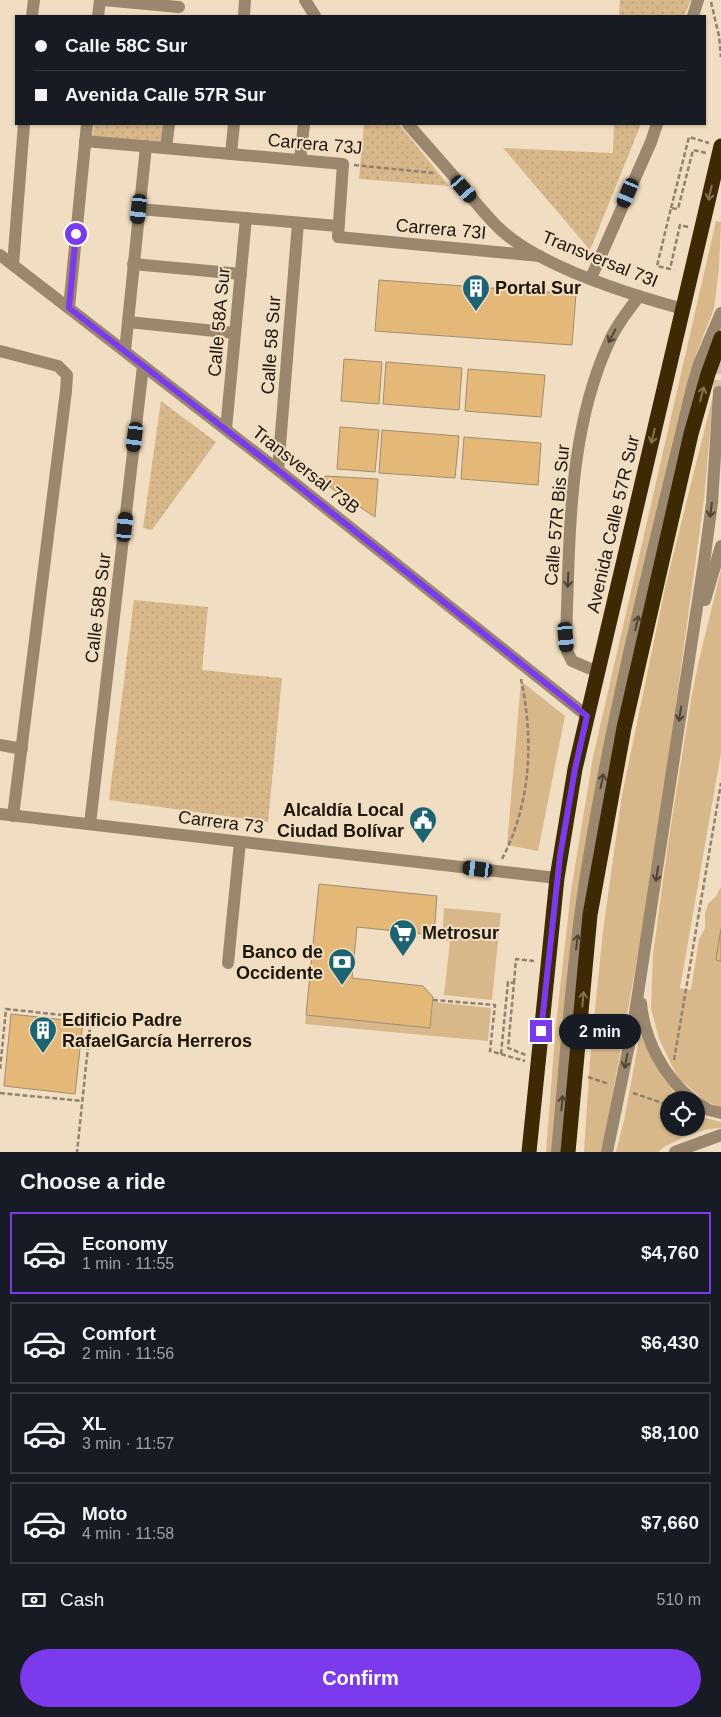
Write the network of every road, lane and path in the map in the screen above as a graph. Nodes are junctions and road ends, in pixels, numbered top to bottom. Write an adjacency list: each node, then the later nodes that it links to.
1 (34, 0): 8 (street)
2 (101, 0): 7 (street); 9 (street)
3 (245, 0): 10 (street)
4 (305, 0): 11 (street)
5 (698, 0): 12 (street)
6 (710, 0): 13 (path)
7 (179, 8)
8 (32, 15)
9 (98, 15)
10 (244, 15)
11 (313, 15)
12 (693, 15)
13 (721, 57)
14 (24, 125): 39 (street)
15 (87, 125): 21 (street)
16 (168, 125): 24 (street)
17 (234, 125): 26 (street)
18 (304, 125): 27 (street)
19 (409, 125): 29 (street, Transversal 73I)
20 (657, 125): 41 (street)
21 (86, 141): 22 (street, Carrera 73J); 43 (street)
22 (146, 146): 24 (street, Carrera 73J); 31 (street)
23 (721, 146): 30 (path); 44 (highway, Avenida Calle 57R Sur, one-way to 44)
24 (166, 148): 26 (street, Carrera 73J)
25 (693, 150): 30 (path)
26 (231, 154): 27 (street, Carrera 73J)
27 (300, 160): 28 (street, Carrera 73J)
28 (343, 164): 29 (path, Carrera 73J); 35 (street)
29 (452, 174): 37 (street, Transversal 73I)
30 (671, 208): 34 (path)
31 (139, 209): 32 (street, Carrera 73I); 38 (street)
32 (246, 218): 33 (street, Carrera 73I); 40 (street, Calle 58A Sur)
33 (298, 223): 35 (street, Carrera 73I); 54 (street, Calle 58 Sur)
34 (680, 225)
35 (338, 232): 37 (street, Carrera 73I)
36 (0, 255): 39 (street, Transversal 73B)
37 (540, 256): 41 (street, Transversal 73I)
38 (134, 264): 40 (street); 46 (street)
39 (13, 265): 43 (street, Transversal 73B)
40 (241, 274): 47 (street, Calle 58A Sur)
41 (591, 278): 42 (street, Transversal 73I)
42 (639, 296): 44 (street, Transversal 73I); 58 (street, Calle 57R Bis Sur, one-way to 58)
43 (69, 308): 50 (street, Transversal 73B)
44 (683, 309): 58 (highway, Avenida Calle 57R Sur, one-way to 58)
45 (721, 313): 88 (street, one-way to 45)
46 (128, 322): 47 (street); 50 (street)
47 (235, 333): 53 (street, Calle 58A Sur)
48 (721, 338): 89 (highway, one-way to 48)
49 (0, 351): 61 (street)
50 (125, 351): 51 (street, Transversal 73B)
51 (144, 366): 53 (street, Transversal 73B); 66 (street, Calle 58B Sur)
52 (719, 392): 57 (street, one-way to 57)
53 (226, 429): 54 (street, Transversal 73B)
54 (278, 470): 56 (street, Transversal 73B)
55 (721, 546): 57 (street)
56 (517, 659): 59 (street, Transversal 73B); 68 (path)
57 (688, 665): 70 (street, one-way to 70)
58 (598, 672): 59 (highway, Avenida Calle 57R Sur)
59 (587, 716): 69 (highway, Avenida Calle 57R Sur)
60 (0, 745): 61 (street)
61 (22, 749): 65 (street)
62 (721, 783): 63 (path)
63 (720, 798): 76 (path)
64 (0, 814): 65 (street, Carrera 73)
65 (13, 816): 66 (street, Carrera 73)
66 (90, 824): 67 (street, Carrera 73)
67 (240, 842): 68 (street, Carrera 73); 71 (street)
68 (495, 871): 69 (street, Carrera 73)
69 (557, 878): 72 (highway, Avenida Calle 57R Sur)
70 (643, 961): 80 (street); 90 (street, one-way to 90)
71 (228, 963)
72 (548, 963): 73 (path); 75 (highway, Avenida Calle 57R Sur)
73 (514, 983)
74 (433, 1000): 75 (path)
75 (538, 1064): 87 (highway, Avenida Calle 57R Sur)
76 (673, 1068)
77 (0, 1069): 82 (path)
78 (670, 1086): 79 (path)
79 (669, 1091)
80 (682, 1091)
81 (0, 1093): 82 (path)
82 (82, 1101): 86 (path)
83 (705, 1108): 84 (street)
84 (721, 1113)
85 (721, 1136): 91 (street); 92 (street)
86 (77, 1152)
87 (529, 1152)
88 (558, 1152)
89 (568, 1152)
90 (607, 1152)
91 (675, 1152)
92 (702, 1152)

